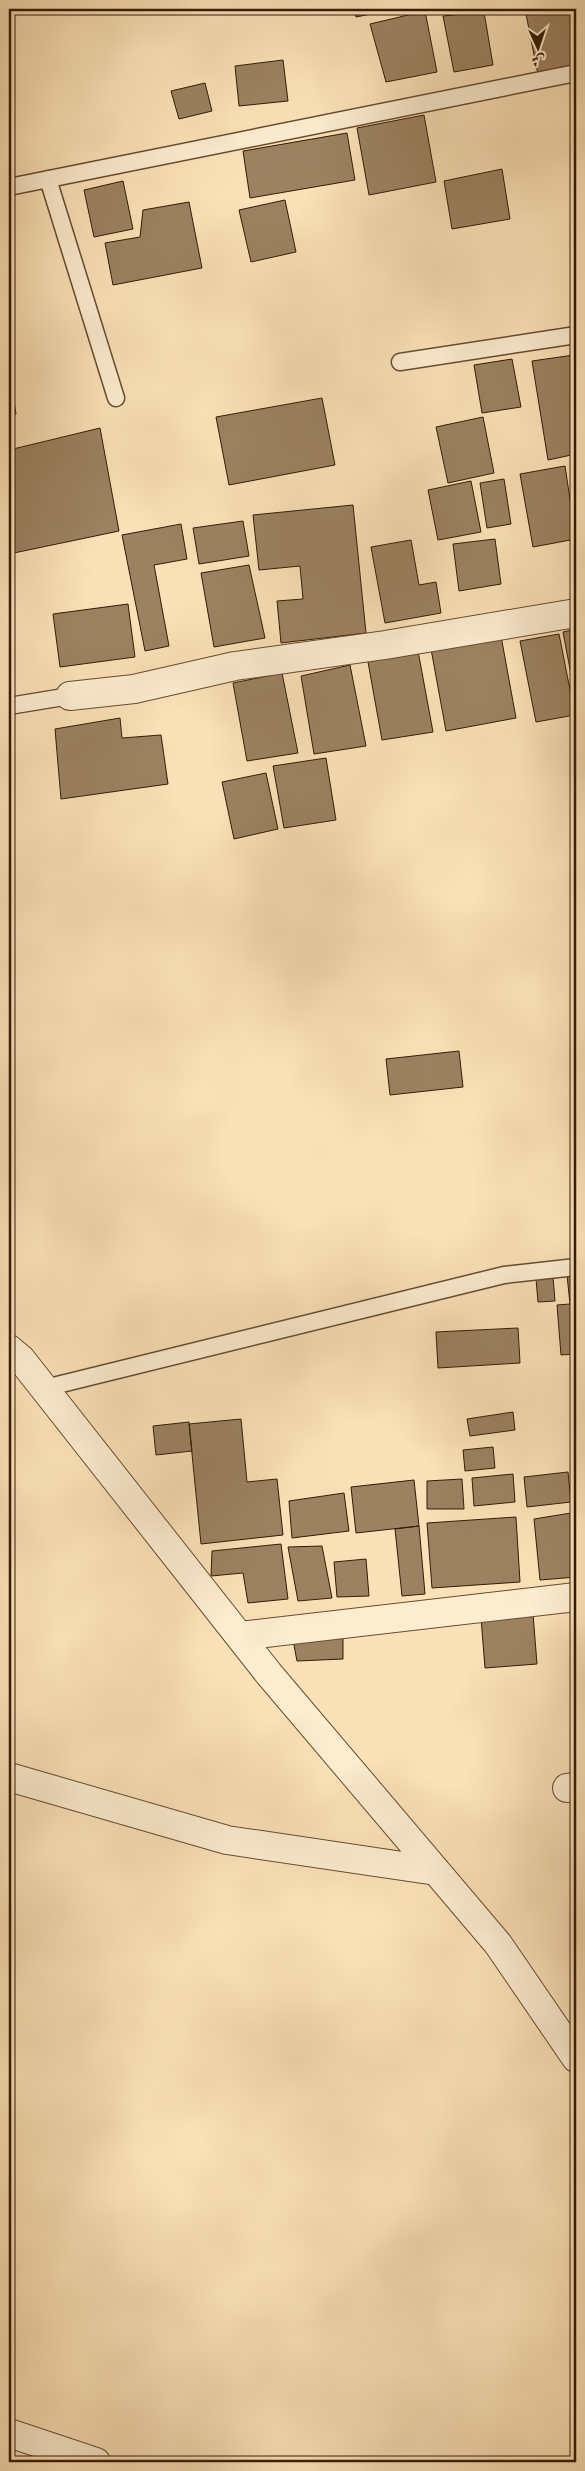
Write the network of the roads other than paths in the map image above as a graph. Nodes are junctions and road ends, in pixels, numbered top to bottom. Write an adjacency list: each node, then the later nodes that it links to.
1 (576, 73): 2 (lane)
2 (48, 179): 3 (lane); 6 (lane)
3 (9, 187)
4 (576, 335): 5 (lane)
5 (400, 362)
6 (116, 398)
7 (576, 613): 8 (street)
8 (70, 696): 9 (lane)
9 (9, 706)
10 (576, 1267): 12 (lane)
11 (9, 1349): 12 (street)
12 (45, 1388): 14 (street)
13 (576, 1597): 14 (street)
14 (240, 1636): 16 (street)
15 (9, 1777): 16 (street)
16 (436, 1871): 17 (street)
17 (576, 2058)
18 (20, 2445): 19 (street)
19 (96, 2462)

